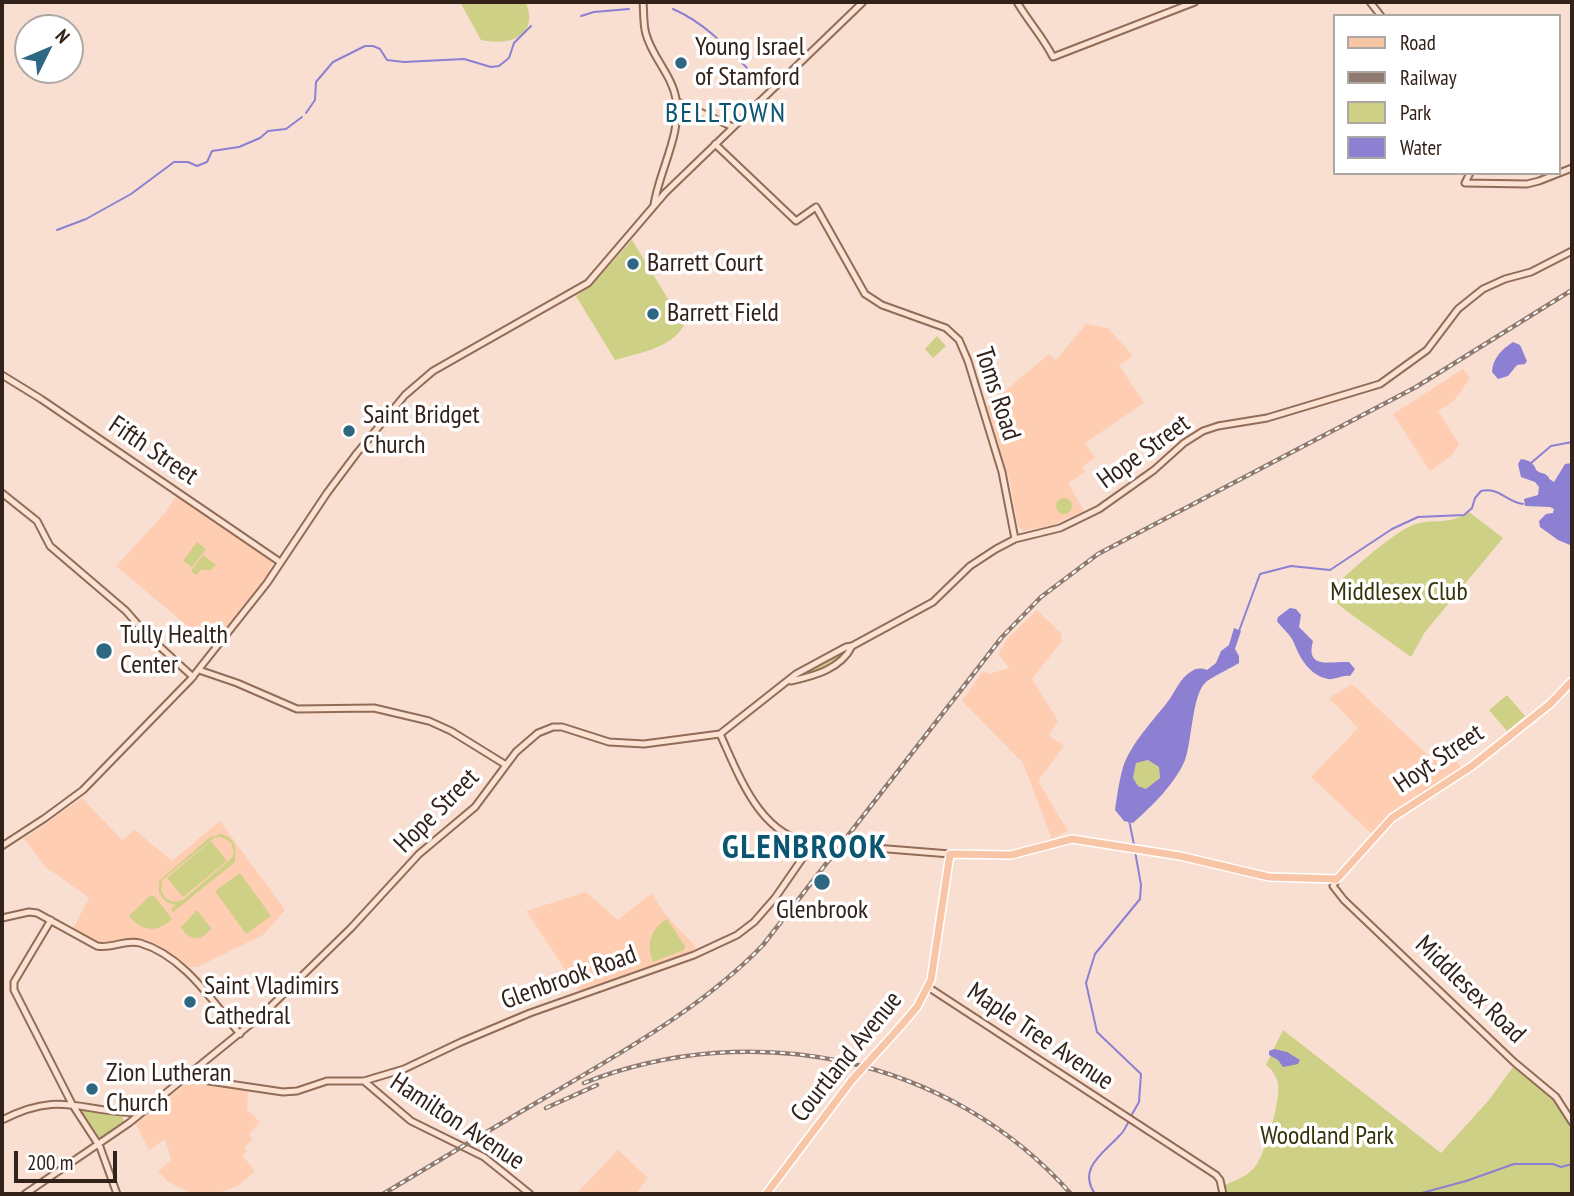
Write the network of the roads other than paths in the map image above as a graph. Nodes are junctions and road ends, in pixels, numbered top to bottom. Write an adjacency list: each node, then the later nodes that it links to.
1 (643, 2): 5 (street)
2 (863, 2): 6 (street)
3 (1017, 2): 4 (street)
4 (1195, 2)
5 (676, 101): 6 (street); 10 (street)
6 (733, 127): 7 (street)
7 (715, 144): 10 (street); 14 (street, Toms Road)
8 (1469, 175): 9 (street)
9 (1554, 175)
10 (654, 205): 15 (street)
11 (1572, 251): 14 (street, Hope Street)
12 (2, 375): 15 (street, Fifth Street)
13 (2, 493): 18 (street)
14 (1015, 539): 16 (street, Hope Street)
15 (280, 562): 17 (street)
16 (852, 646): 20 (street, Hope Street); 20 (street, Hope Street)
17 (199, 670): 18 (street); 22 (street)
18 (193, 677): 24 (street)
19 (1572, 681): 26 (main road, Hoyt Street)
20 (788, 682): 21 (street, Hope Street)
21 (720, 734): 22 (street, Hope Street); 23 (street)
22 (506, 765): 30 (street, Hope Street)
23 (813, 843): 25 (street); 32 (street, Glenbrook Road)
24 (2, 845)
25 (950, 853): 26 (main road); 29 (main road, Courtland Avenue)
26 (1337, 879): 36 (street, Middlesex Road)
27 (2, 918): 28 (street)
28 (51, 920): 30 (street); 33 (street)
29 (928, 986): 41 (main road, Courtland Avenue, bridge); 42 (street, Maple Tree Avenue)
30 (240, 1034): 31 (street, Hope Street)
31 (193, 1072): 32 (street, Glenbrook Road); 34 (street)
32 (364, 1081): 40 (street, Hamilton Avenue)
33 (72, 1104): 34 (street); 35 (street); 37 (street)
34 (140, 1113): 37 (street)
35 (2, 1120)
36 (1572, 1122)
37 (99, 1144): 38 (street); 39 (street)
38 (25, 1194)
39 (117, 1194)
40 (530, 1194)
41 (766, 1194)
42 (1223, 1194)

